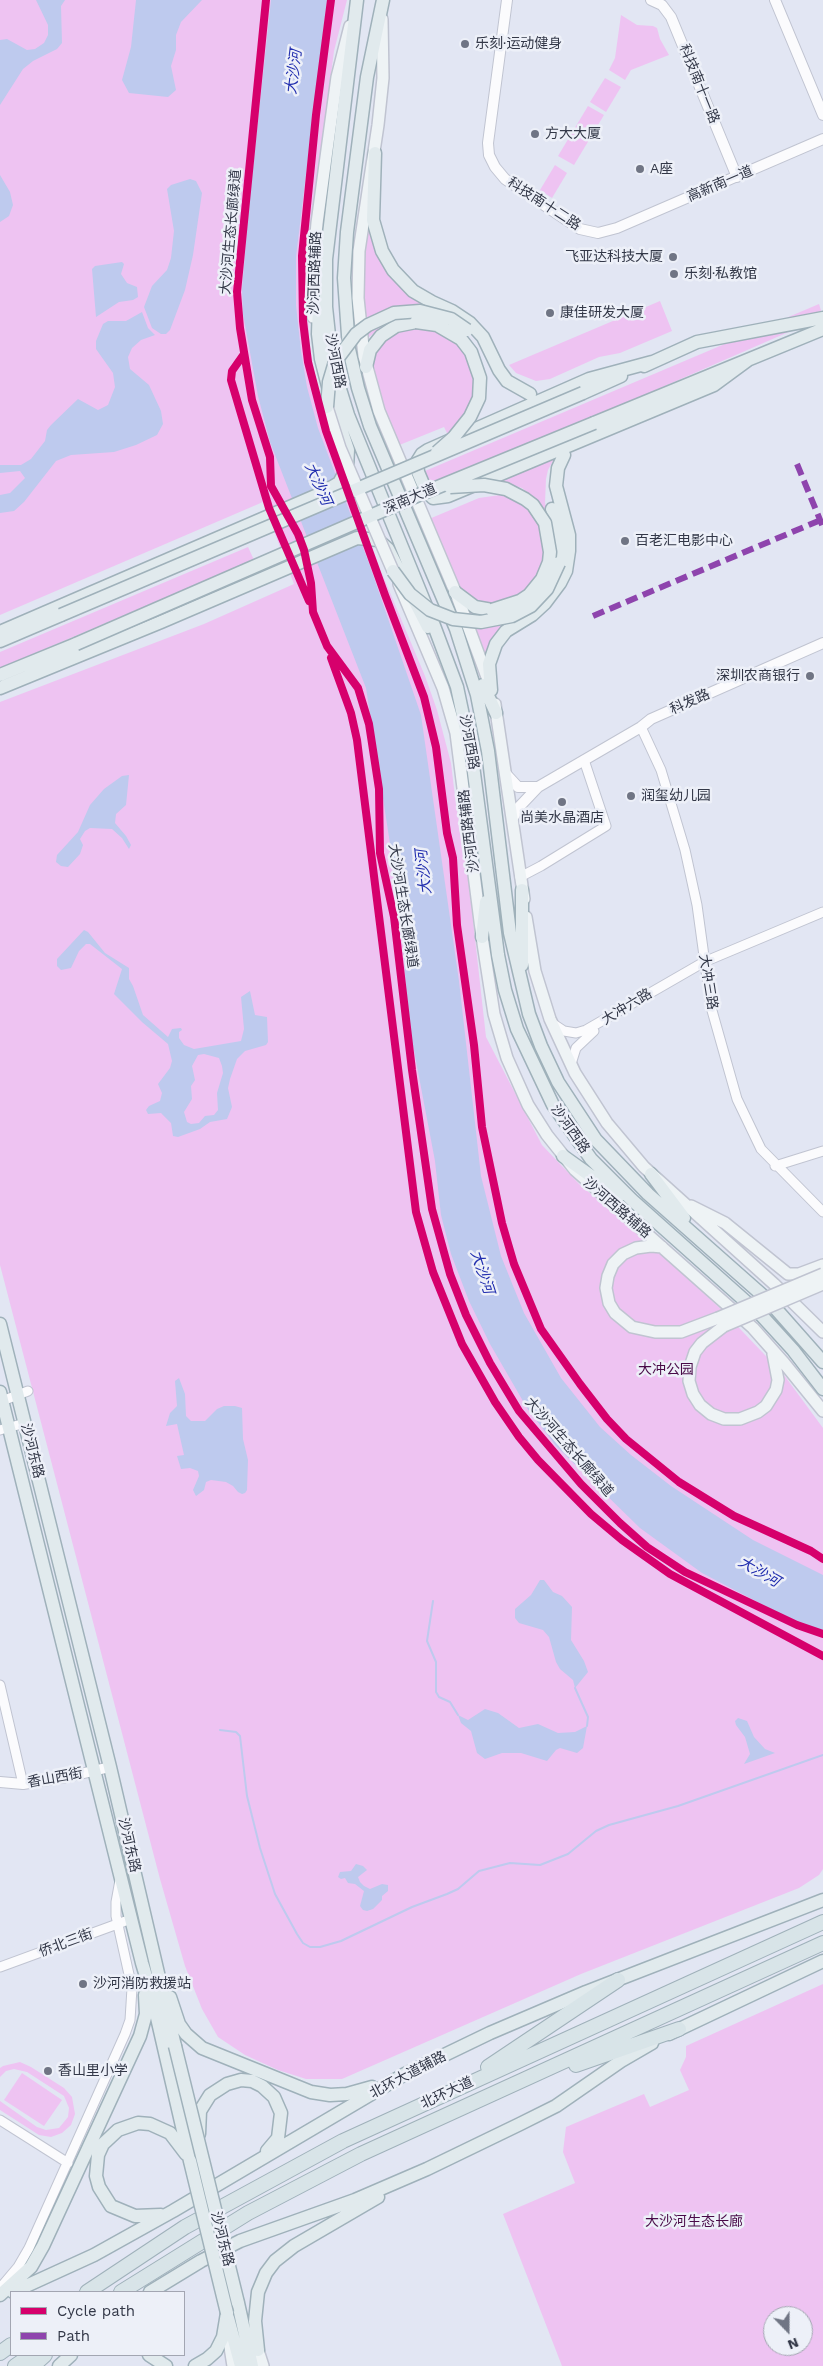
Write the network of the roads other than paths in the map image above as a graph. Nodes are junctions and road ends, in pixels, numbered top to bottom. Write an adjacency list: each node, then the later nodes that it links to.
1 (507, 0): 12 (street, 科技南十二路)
2 (651, 0): 11 (street, 科技南十一路)
3 (775, 0): 8 (street)
4 (782, 0): 7 (street)
5 (357, 1): 13 (main road, 沙河西路); 22 (main road, 沙河西路辅路, bridge)
6 (382, 4): 10 (main road); 30 (main road, 沙河西路)
7 (823, 97)
8 (823, 115)
9 (823, 139): 11 (street, 高新南一道)
10 (374, 153): 18 (main road); 20 (main road)
11 (737, 177): 12 (street, 高新南一道)
12 (617, 228)
13 (325, 274): 31 (main road, bridge); 35 (main road, 沙河西路)
14 (823, 318): 17 (main road)
15 (823, 329): 16 (main road, 深南大道)
16 (748, 360): 19 (main road, 深南大道); 23 (main road)
17 (652, 362): 21 (main road); 26 (main road, bridge)
18 (366, 367): 26 (main road, bridge); 29 (main road)
19 (684, 387): 23 (main road); 27 (main road, 深南大道, bridge)
20 (530, 394): 21 (main road); 22 (main road, bridge)
21 (551, 394): 24 (main road)
22 (327, 407): 28 (main road, 沙河西路辅路, bridge)
23 (629, 421): 24 (main road)
24 (584, 440): 25 (main road)
25 (564, 455): 28 (main road, bridge); 38 (main road)
26 (412, 466): 32 (main road, bridge)
27 (422, 494): 29 (main road, bridge); 36 (main road, 深南大道, bridge)
28 (393, 571): 49 (main road, 沙河西路辅路, bridge)
29 (455, 592): 38 (main road)
30 (456, 629): 39 (main road); 51 (main road, 沙河西路)
31 (0, 632)
32 (0, 641)
33 (823, 643): 40 (street, 科发路)
34 (823, 650): 40 (street, 科发路)
35 (451, 669): 37 (main road); 46 (main road, 沙河西路)
36 (0, 675)
37 (0, 688)
38 (491, 690): 39 (main road)
39 (496, 713): 42 (main road)
40 (641, 727): 41 (street, 科发路); 50 (street, 大冲三路)
41 (584, 760): 43 (street, 科发路); 45 (street)
42 (506, 774): 43 (street); 44 (main road)
43 (538, 787): 44 (street, 科发路)
44 (512, 820): 45 (main road)
45 (520, 877): 47 (main road)
46 (489, 885): 49 (main road); 60 (main road, 沙河西路)
47 (522, 890): 51 (main road); 52 (main road)
48 (823, 912): 50 (street, 大冲六路)
49 (482, 937): 55 (main road, 沙河西路辅路)
50 (704, 962): 52 (street, 大冲六路); 53 (street, 大冲六路); 56 (street, 大冲三路)
51 (524, 997): 61 (main road, 沙河西路)
52 (550, 1019): 53 (main road)
53 (572, 1067): 57 (main road)
54 (823, 1151): 56 (street)
55 (563, 1156): 60 (main road); 62 (main road, 沙河西路辅路)
56 (776, 1166): 59 (street, 大冲三路)
57 (651, 1174): 58 (main road); 61 (main road)
58 (683, 1202): 63 (main road); 69 (main road)
59 (823, 1212)
60 (649, 1216): 73 (main road, 沙河西路)
61 (699, 1238): 68 (main road, 沙河西路)
62 (662, 1248): 66 (main road); 70 (main road, 沙河西路辅路)
63 (823, 1265)
64 (823, 1274): 66 (main road, bridge)
65 (823, 1284): 66 (main road, bridge)
66 (721, 1322): 70 (main road)
67 (0, 1324): 74 (main road, 沙河东路)
68 (793, 1326): 71 (main road); 72 (main road, 沙河西路)
69 (823, 1332)
70 (768, 1344): 76 (main road, 沙河西路辅路)
71 (823, 1351)
72 (823, 1362)
73 (823, 1389)
74 (23, 1393): 75 (street); 77 (main road, 沙河东路)
75 (1, 1397): 78 (main road, 沙河东路)
76 (823, 1411)
77 (25, 1423): 78 (street); 80 (main road, 沙河东路)
78 (5, 1429): 81 (main road, 沙河东路)
79 (0, 1685): 83 (street)
80 (110, 1767): 81 (street, 香山西街); 92 (main road, 沙河东路)
81 (95, 1771): 83 (street, 香山西街); 84 (main road, 沙河东路)
82 (0, 1782): 83 (street, 香山西街)
83 (23, 1784)
84 (120, 1875): 88 (main road, 沙河东路); 90 (street)
85 (823, 1894): 87 (main road)
86 (823, 1900): 87 (main road, 北环大道辅路)
87 (804, 1908): 96 (main road, 北环大道辅路)
88 (131, 1919): 90 (street, 侨北三街); 94 (main road, 沙河东路)
89 (823, 1922): 100 (highway, 北环大道)
90 (118, 1924): 95 (street, 侨北三街); 105 (street)
91 (823, 1943): 101 (highway, 北环大道)
92 (154, 1948): 98 (main road, 沙河东路); 99 (main road)
93 (823, 1961): 97 (main road)
94 (142, 1963): 98 (main road, 沙河东路); 116 (main road)
95 (0, 1967)
96 (618, 1980): 99 (main road, 北环大道辅路); 100 (highway)
97 (679, 2028): 101 (highway); 107 (main road)
98 (169, 2047): 103 (main road, 沙河东路, bridge); 104 (main road, 沙河东路)
99 (405, 2074): 106 (main road, 北环大道辅路)
100 (437, 2097): 112 (highway, 北环大道)
101 (485, 2097): 113 (highway, 北环大道)
102 (0, 2120): 105 (street)
103 (200, 2148): 106 (main road, bridge); 117 (main road, 沙河东路, bridge)
104 (190, 2161): 108 (main road); 118 (main road, 沙河东路, bridge)
105 (68, 2163): 110 (street)
106 (251, 2165): 108 (main road, 北环大道辅路)
107 (402, 2178): 109 (main road); 119 (main road)
108 (173, 2211): 111 (main road, 北环大道辅路)
109 (166, 2282): 114 (main road); 115 (main road)
110 (0, 2288)
111 (16, 2291)
112 (88, 2291)
113 (123, 2291)
114 (152, 2291)
115 (156, 2291)
116 (0, 2296)
117 (238, 2303): 119 (main road); 131 (main road, 沙河东路)
118 (227, 2314): 128 (main road); 129 (main road); 130 (main road, 沙河东路)
119 (258, 2350): 132 (main road)
120 (30, 2356): 124 (highway)
121 (43, 2356): 125 (highway)
122 (70, 2356): 126 (main road)
123 (151, 2356): 127 (main road)
124 (15, 2366)
125 (34, 2366)
126 (59, 2366)
127 (166, 2366)
128 (195, 2366)
129 (234, 2366)
130 (240, 2366)
131 (252, 2366)
132 (263, 2366)

